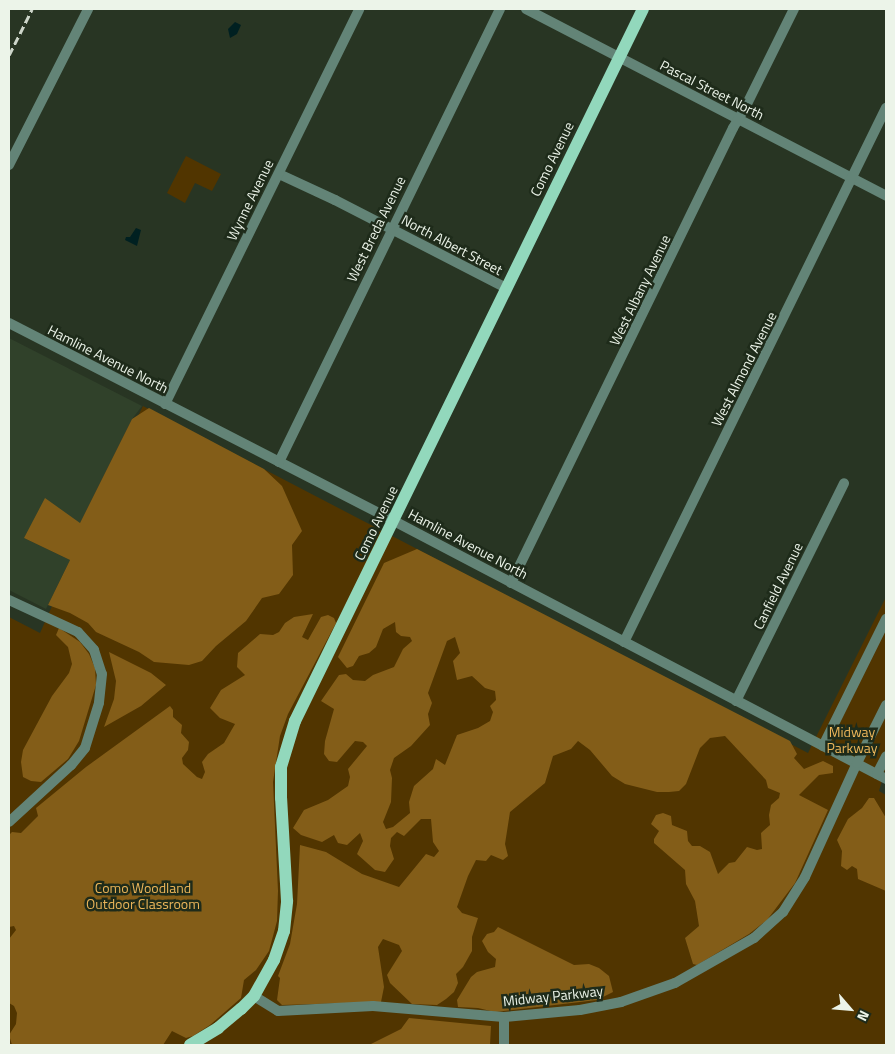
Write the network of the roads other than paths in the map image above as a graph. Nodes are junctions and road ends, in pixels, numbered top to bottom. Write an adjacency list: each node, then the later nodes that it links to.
1 (88, 9): 10 (street)
2 (359, 9): 11 (street, Wynne Avenue)
3 (500, 9): 14 (street, West Breda Avenue)
4 (526, 9): 7 (street, Pascal Street North)
5 (643, 9): 7 (main road, Como Avenue)
6 (794, 9): 9 (street, West Albany Avenue)
7 (619, 57): 9 (street, Pascal Street North); 15 (main road, Como Avenue)
8 (886, 108): 12 (street, West Almond Avenue)
9 (739, 119): 12 (street, Pascal Street North); 21 (street, West Albany Avenue)
10 (9, 165)
11 (279, 174): 14 (street, North Albert Street); 17 (street, Wynne Avenue)
12 (852, 178): 13 (street, Pascal Street North); 24 (street, West Almond Avenue)
13 (886, 196)
14 (391, 228): 15 (street, North Albert Street); 18 (street, West Breda Avenue)
15 (506, 288): 20 (main road, Como Avenue)
16 (9, 323): 17 (street, Hamline Avenue North)
17 (165, 404): 18 (street, Hamline Avenue North)
18 (279, 462): 20 (street, Hamline Avenue North)
19 (844, 483): 25 (street, Canfield Avenue)
20 (394, 521): 21 (street, Hamline Avenue North); 32 (main road, Como Avenue)
21 (511, 583): 24 (street, Hamline Avenue North)
22 (9, 600): 31 (street)
23 (886, 619): 27 (street)
24 (624, 642): 25 (street, Hamline Avenue North)
25 (736, 701): 27 (street, Hamline Avenue North)
26 (886, 705): 29 (street, Midway Parkway)
27 (823, 746): 29 (street, Hamline Avenue North)
28 (886, 756): 30 (street)
29 (857, 763): 30 (street, Hamline Avenue North); 33 (street, Midway Parkway)
30 (882, 776)
31 (9, 822)
32 (254, 996): 33 (street, Midway Parkway); 34 (main road, Como Avenue)
33 (504, 1017): 35 (street)
34 (190, 1045)
35 (504, 1045)

